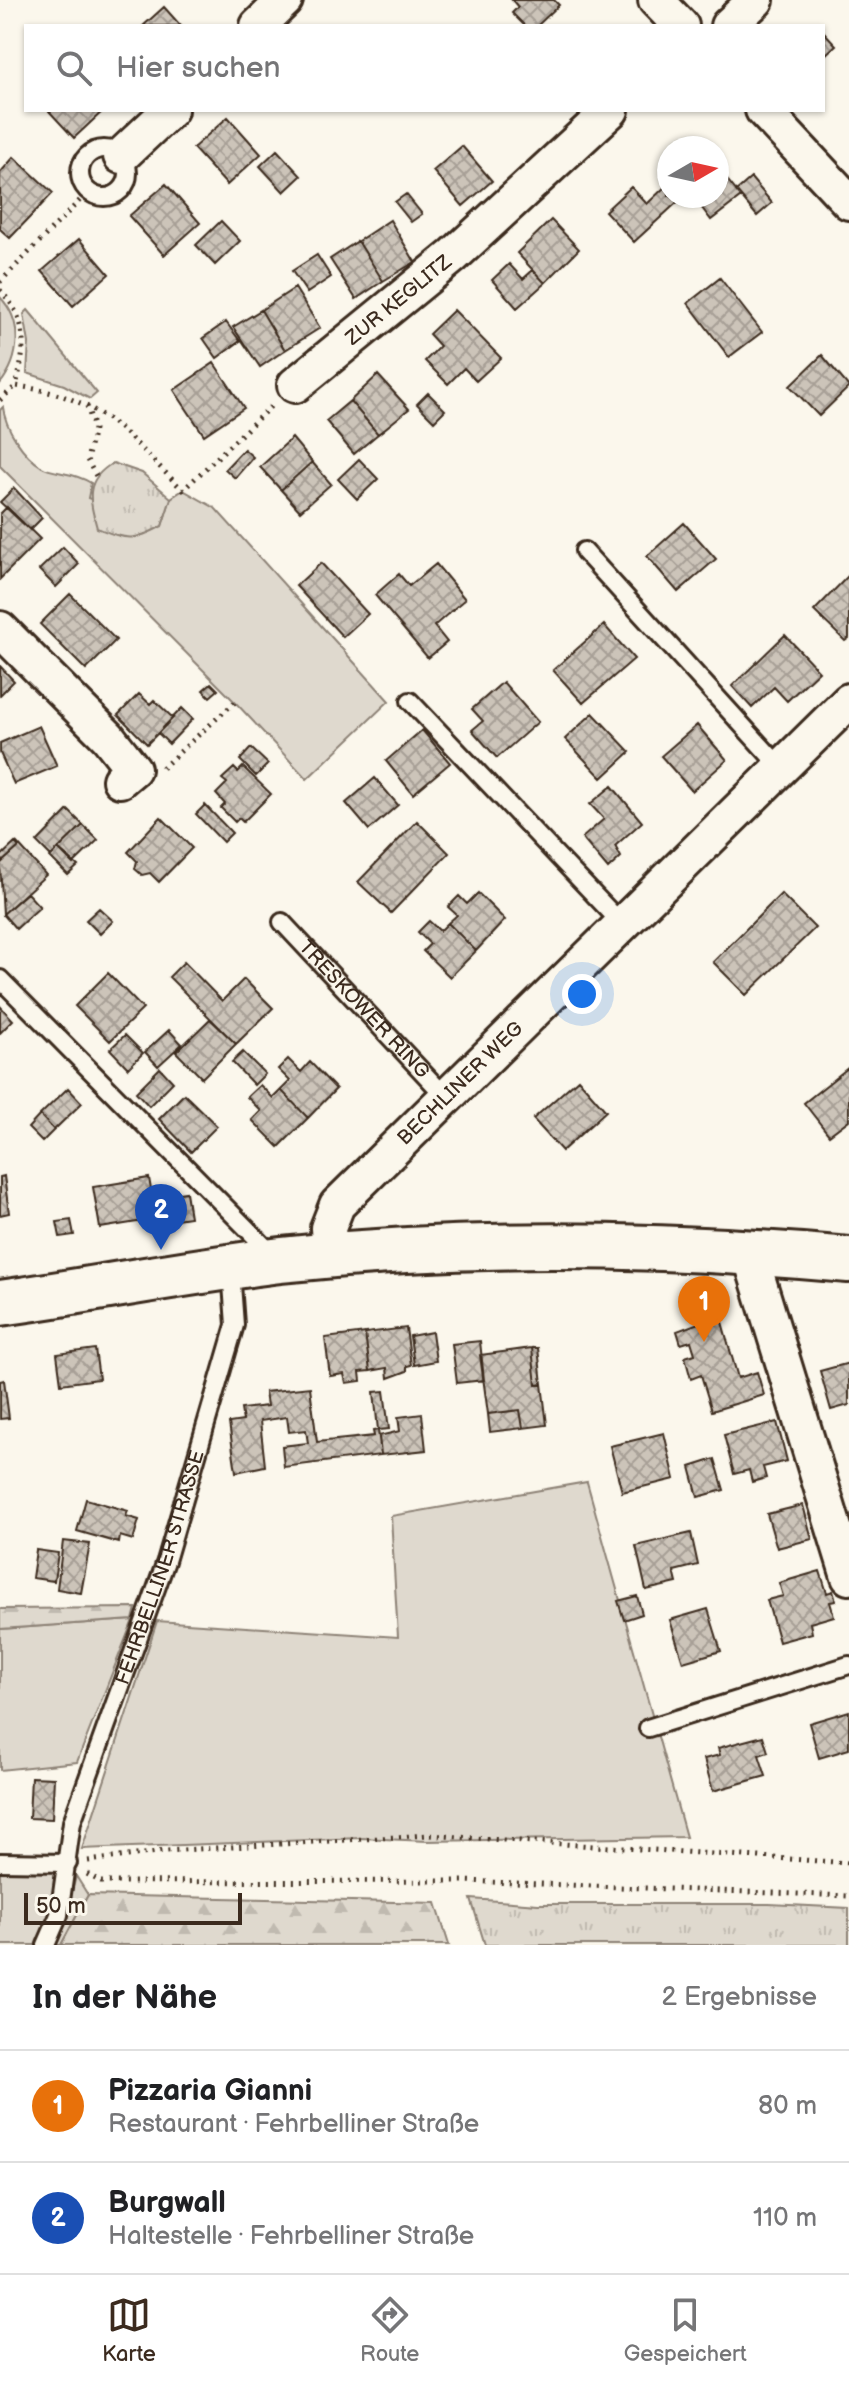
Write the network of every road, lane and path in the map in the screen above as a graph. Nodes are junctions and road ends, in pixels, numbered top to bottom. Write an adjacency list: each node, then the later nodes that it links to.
1 (285, 0): 4 (street)
2 (656, 0): 5 (street)
3 (756, 0): 6 (street)
4 (260, 24)
5 (679, 24)
6 (730, 24)
7 (168, 112): 10 (street)
8 (609, 112): 15 (street, ZUR KEGLITZ)
9 (765, 112): 12 (street)
10 (121, 156): 11 (lane); 11 (lane)
11 (88, 192): 13 (path)
12 (849, 202)
13 (0, 282)
14 (0, 290): 16 (path)
15 (295, 385): 18 (path)
16 (16, 386): 17 (path); 18 (path)
17 (0, 400)
18 (86, 404): 19 (path)
19 (96, 476)
20 (584, 551): 25 (lane)
21 (0, 629): 26 (street)
22 (410, 701): 28 (lane)
23 (849, 701): 25 (street, BECHLINER WEG)
24 (235, 702): 26 (path)
25 (782, 769): 28 (street, BECHLINER WEG)
26 (126, 775)
27 (282, 922): 30 (lane, TRESKOWER RING)
28 (622, 924): 30 (street, BECHLINER WEG)
29 (0, 979): 34 (lane)
30 (445, 1096): 32 (street, BECHLINER WEG)
31 (749, 1251): 32 (main road); 33 (main road); 37 (street)
32 (330, 1256): 34 (main road)
33 (849, 1260)
34 (279, 1261): 35 (main road)
35 (231, 1268): 36 (main road); 41 (lane, FEHRBELLINER STRASSE)
36 (0, 1303)
37 (849, 1577)
38 (849, 1665): 39 (lane)
39 (648, 1728)
40 (0, 1862): 41 (lane)
41 (68, 1863): 42 (path); 43 (path); 44 (lane, FEHRBELLINER STRASSE)
42 (849, 1863)
43 (849, 1896)
44 (46, 1945)

